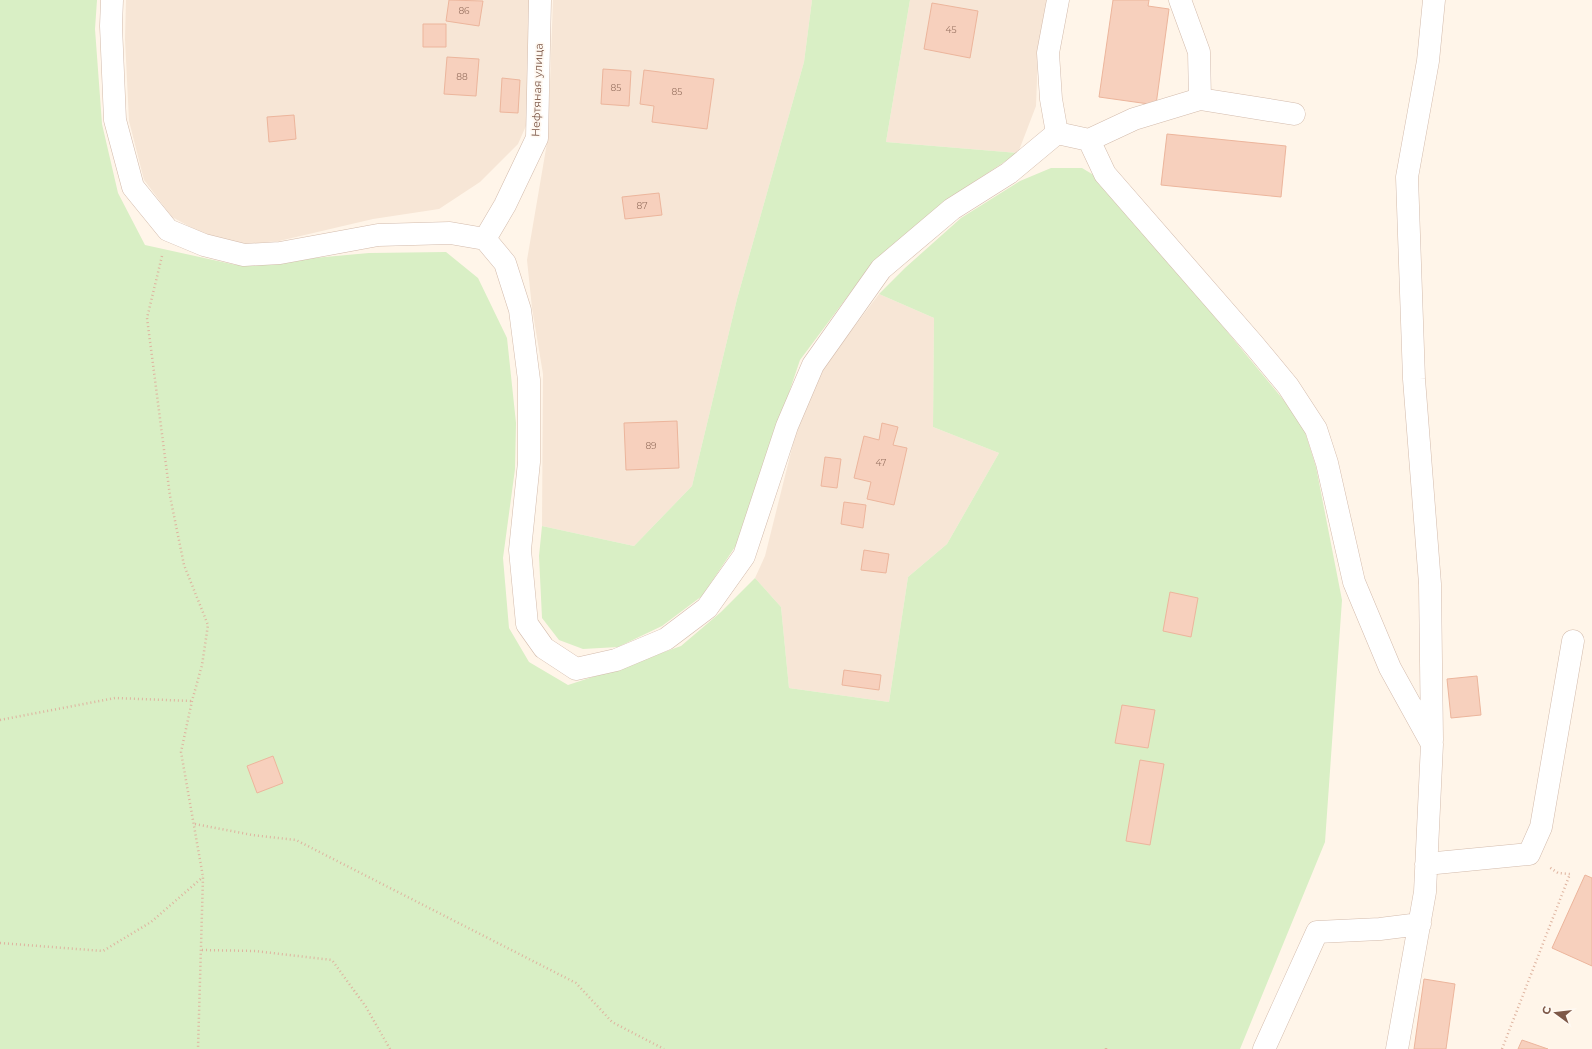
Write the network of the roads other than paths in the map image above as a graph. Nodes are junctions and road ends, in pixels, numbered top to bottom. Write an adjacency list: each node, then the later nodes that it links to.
1 (112, 0): 10 (street)
2 (540, 0): 10 (street, Нефтяная улица)
3 (1058, 0): 8 (street)
4 (1180, 0): 6 (street)
5 (1434, 0): 12 (street)
6 (1200, 98): 7 (street); 9 (street)
7 (1294, 114)
8 (1057, 134): 9 (street); 10 (street)
9 (1089, 140): 12 (street)
10 (485, 239)
11 (1573, 641): 13 (street)
12 (1432, 744): 13 (street)
13 (1426, 864): 14 (street)
14 (1420, 924): 15 (street); 16 (street)
15 (1264, 1049)
16 (1397, 1049)

